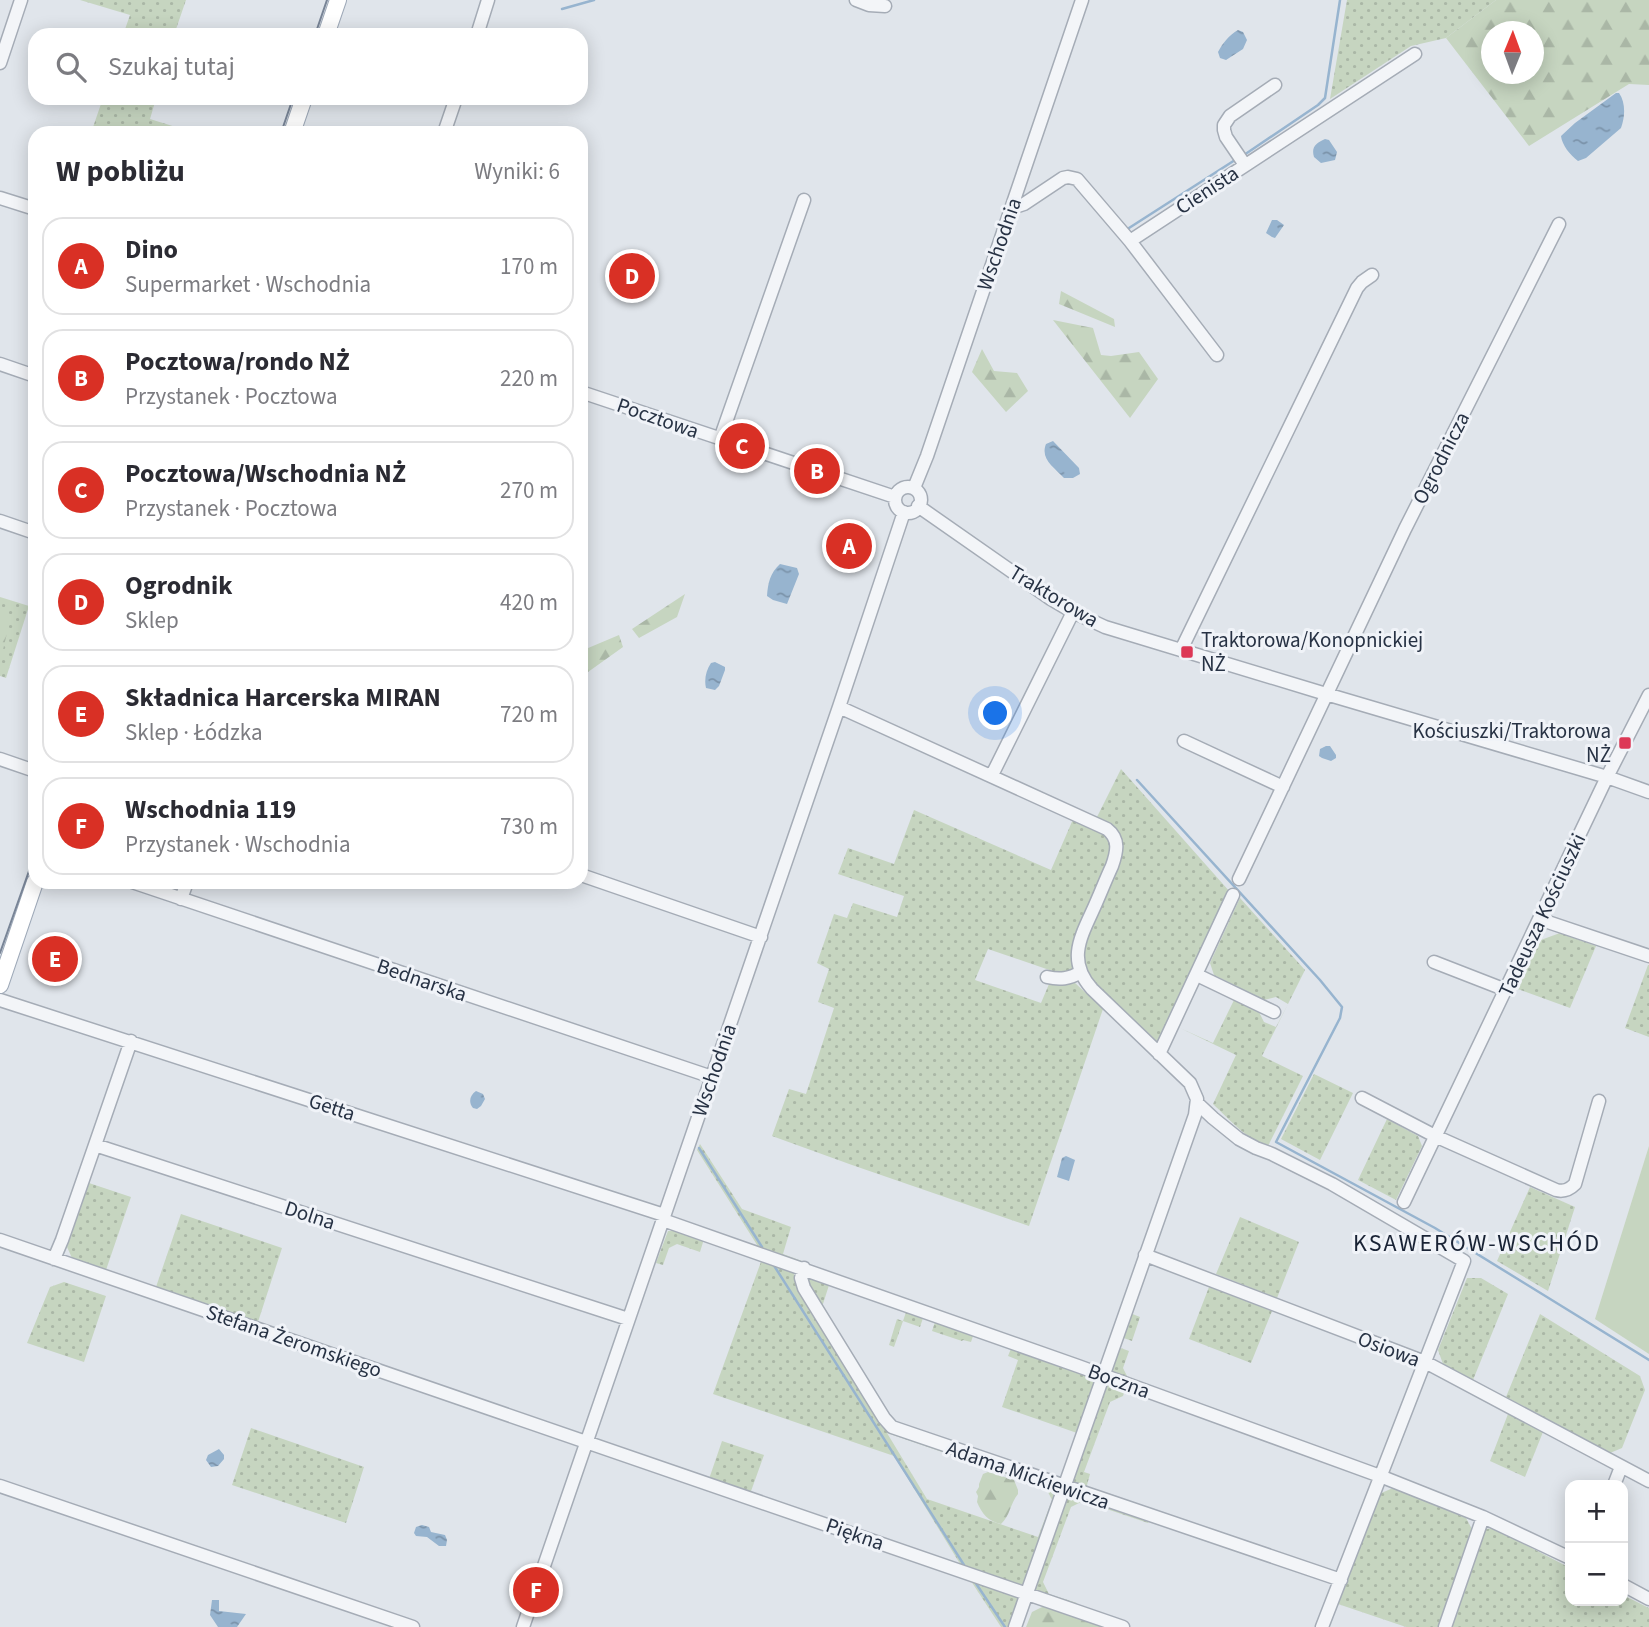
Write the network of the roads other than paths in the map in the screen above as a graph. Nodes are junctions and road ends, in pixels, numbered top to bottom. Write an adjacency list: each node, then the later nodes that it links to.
1 (21, 0): 10 (street)
2 (338, 0): 7 (main road)
3 (488, 0): 8 (street)
4 (856, 0): 6 (street)
5 (1082, 0): 20 (street, Wschodnia)
6 (885, 6)
7 (328, 28)
8 (479, 28)
9 (1415, 54): 16 (street, Cienista)
10 (1, 59)
11 (1275, 85): 16 (street)
12 (302, 105): 14 (main road)
13 (454, 105): 15 (street)
14 (294, 126)
15 (446, 126)
16 (1245, 165): 22 (street, Cienista)
17 (0, 198): 19 (street)
18 (804, 200): 28 (street)
19 (28, 207)
20 (1012, 208): 22 (street); 29 (street, Wschodnia)
21 (1559, 224): 37 (street, Ogrodnicza)
22 (1130, 241): 24 (street)
23 (1372, 275): 36 (street)
24 (1217, 355)
25 (0, 364): 26 (street)
26 (28, 374)
27 (588, 394): 28 (street, Pocztowa)
28 (720, 439): 30 (street, Pocztowa)
29 (914, 488): 30 (street); 31 (street)
30 (895, 497): 32 (street)
31 (918, 506): 32 (street); 35 (street, Traktorowa)
32 (904, 512): 39 (street, Wschodnia)
33 (0, 521): 34 (street)
34 (28, 531)
35 (1073, 612): 36 (street, Traktorowa); 43 (street)
36 (1181, 650): 37 (street, Traktorowa)
37 (1326, 694): 44 (street, Traktorowa); 45 (street, Ogrodnicza)
38 (1649, 695): 44 (street, Tadeusza Kościuszki)
39 (839, 707): 43 (street); 55 (street, Wschodnia)
40 (1184, 741): 45 (street)
41 (0, 759): 42 (street)
42 (28, 769)
43 (992, 775): 58 (street)
44 (1607, 777): 46 (street, Traktorowa); 54 (street, Tadeusza Kościuszki)
45 (1283, 787): 48 (street, Ogrodnicza)
46 (1649, 792)
47 (588, 877): 55 (street)
48 (1239, 878)
49 (33, 889): 61 (main road)
50 (152, 889): 53 (street, Bednarska)
51 (185, 889): 53 (street)
52 (1233, 895): 59 (street)
53 (181, 899): 67 (street, Bednarska)
54 (1539, 919): 56 (street); 62 (street, Tadeusza Kościuszki)
55 (761, 937): 67 (street, Wschodnia)
56 (1649, 956)
57 (1434, 962): 62 (street)
58 (1081, 972): 60 (street); 66 (street)
59 (1197, 975): 64 (street); 66 (street)
60 (1047, 976)
61 (0, 985)
62 (1506, 990): 71 (street, Tadeusza Kościuszki)
63 (0, 1000): 65 (street, Getta)
64 (1274, 1012)
65 (131, 1041): 72 (street); 74 (street, Getta)
66 (1159, 1054): 70 (street)
67 (712, 1077): 74 (street, Wschodnia)
68 (1362, 1098): 71 (street)
69 (1599, 1101): 71 (street)
70 (1197, 1103): 76 (street); 80 (street)
71 (1435, 1136): 73 (street, Tadeusza Kościuszki)
72 (95, 1145): 77 (street); 79 (street, Dolna)
73 (1404, 1202)
74 (664, 1217): 78 (street, Boczna); 79 (street, Wschodnia)
75 (0, 1240): 77 (street, Stefana Żeromskiego)
76 (1145, 1255): 80 (street, Osiowa); 81 (street)
77 (54, 1259): 82 (street, Stefana Żeromskiego)
78 (804, 1268): 81 (street, Boczna); 88 (street, Adama Mickiewicza)
79 (628, 1319): 82 (street, Wschodnia)
80 (1425, 1362): 83 (street, Osiowa); 84 (street)
81 (1104, 1375): 84 (street, Boczna); 88 (street)
82 (587, 1441): 93 (street, Piękna); 96 (street, Wschodnia)
83 (1621, 1467): 85 (street); 86 (street, Osiowa)
84 (1380, 1476): 89 (street, Boczna); 91 (street)
85 (1616, 1480)
86 (1649, 1481)
87 (0, 1486): 95 (street)
88 (1063, 1487): 91 (street, Adama Mickiewicza); 93 (street)
89 (1483, 1517): 90 (street, Boczna); 100 (street)
90 (1565, 1556)
91 (1340, 1580): 99 (street)
92 (1628, 1588): 94 (street)
93 (1027, 1594): 97 (street); 98 (street, Piękna)
94 (1649, 1599)
95 (413, 1627)
96 (523, 1627)
97 (1015, 1627)
98 (1124, 1627)
99 (1322, 1627)
100 (1446, 1627)

